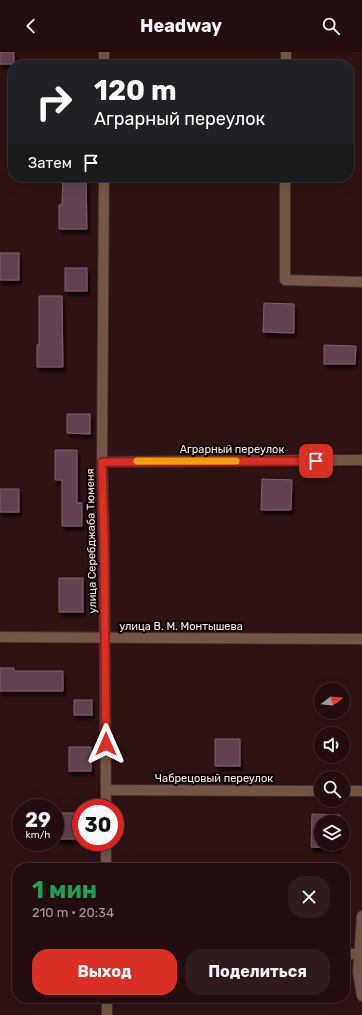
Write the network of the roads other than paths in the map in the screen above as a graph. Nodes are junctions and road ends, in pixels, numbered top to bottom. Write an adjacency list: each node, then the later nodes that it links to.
1 (104, 182): 5 (street, улица Серебджаба Тюменя)
2 (285, 182): 3 (street)
3 (362, 282)
4 (362, 460): 5 (street, Аграрный переулок)
5 (102, 462): 7 (street, улица Серебджаба Тюменя)
6 (0, 637): 7 (street, улица В. М. Монтышева)
7 (105, 638): 8 (street, улица В. М. Монтышева); 9 (street, улица Серебджаба Тюменя)
8 (362, 639)
9 (106, 790): 10 (street, Чабрецовый переулок); 13 (street, улица Серебджаба Тюменя)
10 (314, 791)
11 (350, 791): 12 (street)
12 (362, 791)
13 (106, 799)
14 (106, 851): 15 (street)
15 (106, 863)
16 (362, 916): 18 (street)
17 (350, 954): 18 (street)
18 (359, 954): 19 (street)
19 (362, 996)
20 (107, 1003): 21 (street)
21 (107, 1015)

